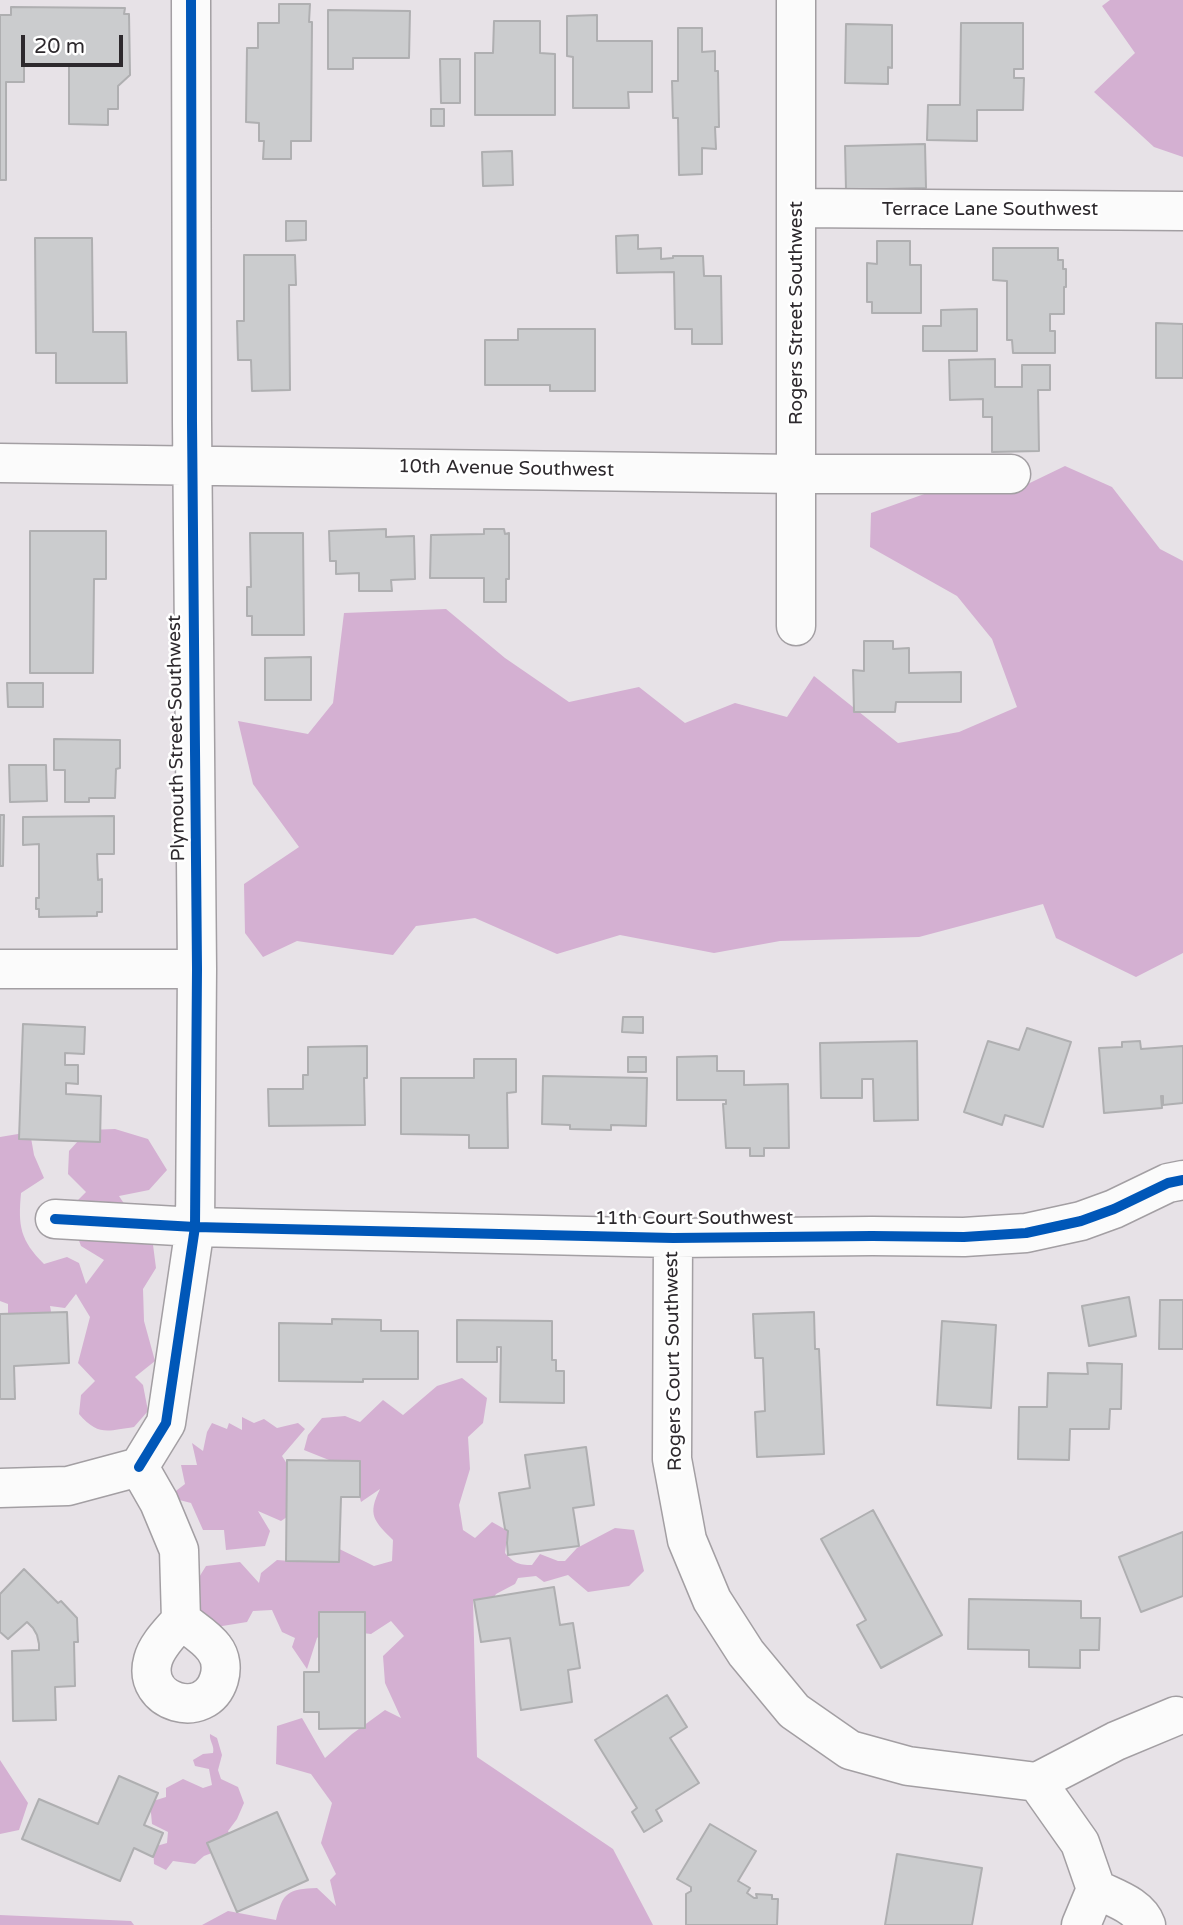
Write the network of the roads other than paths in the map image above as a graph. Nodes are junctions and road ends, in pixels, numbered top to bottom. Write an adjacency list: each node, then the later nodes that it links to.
1 (191, 0): 6 (street, Plymouth Street Southwest)
2 (796, 0): 3 (street, Rogers Street Southwest)
3 (797, 208): 4 (street, Terrace Lane Southwest); 7 (street, Rogers Street Southwest)
4 (1183, 211)
5 (0, 463): 6 (street, 10th Avenue Southwest)
6 (192, 464): 7 (street, 10th Avenue Southwest); 11 (street, Plymouth Street Southwest)
7 (797, 474): 8 (street, 10th Avenue Southwest); 9 (street, Rogers Street Southwest)
8 (1011, 474)
9 (796, 626)
10 (0, 969): 11 (street)
11 (197, 969): 14 (street, Plymouth Street Southwest)
12 (1183, 1180): 15 (street, 11th Court Southwest)
13 (55, 1219): 14 (street, 11th Court Southwest)
14 (195, 1227): 15 (street, 11th Court Southwest); 16 (street, Plymouth Street Southwest)
15 (673, 1238): 20 (street, Rogers Court Southwest)
16 (139, 1467): 17 (street); 18 (street)
17 (0, 1488)
18 (181, 1620)
19 (1181, 1712): 20 (street)
20 (1037, 1782): 21 (street)
21 (1096, 1889): 22 (street); 23 (street)
22 (1081, 1925)
23 (1146, 1925)

